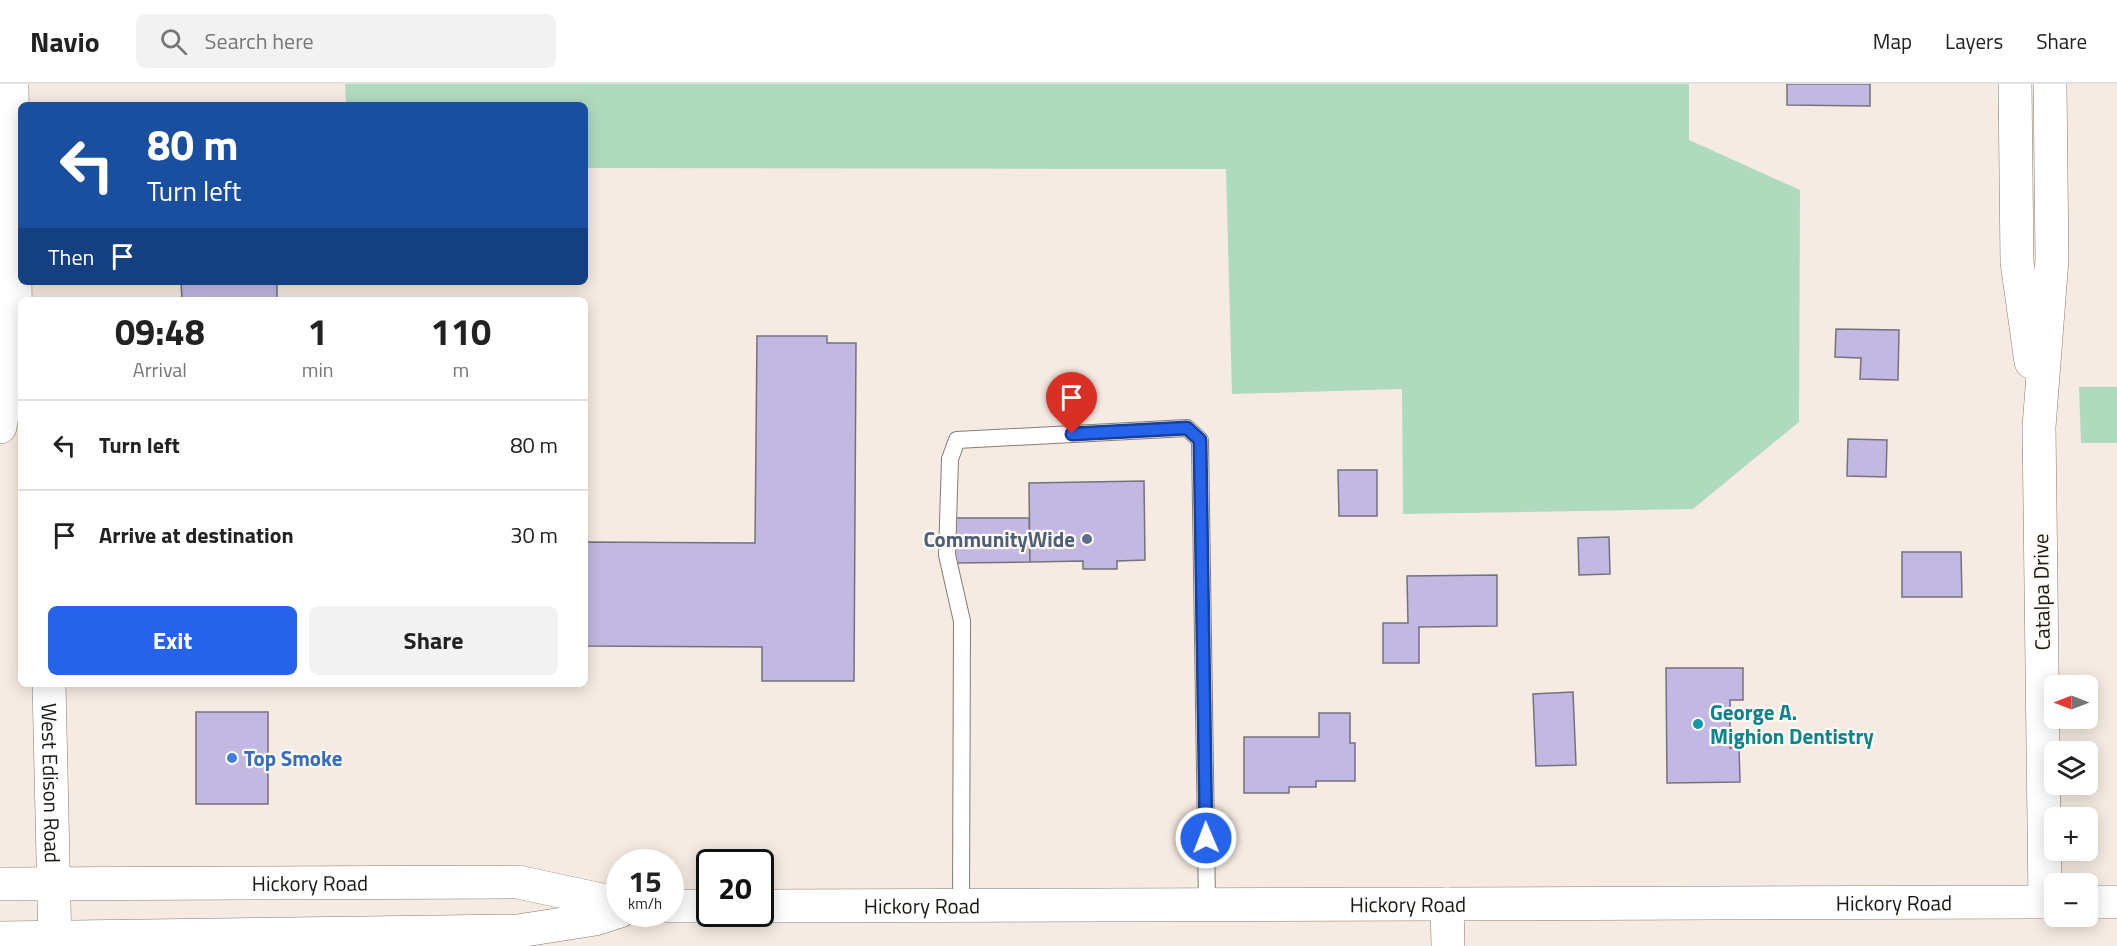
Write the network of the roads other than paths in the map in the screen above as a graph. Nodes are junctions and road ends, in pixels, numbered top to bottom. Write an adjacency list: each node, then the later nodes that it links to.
1 (12, 84): 4 (street)
2 (2015, 84): 6 (street, Catalpa Drive)
3 (2050, 84): 6 (street, Catalpa Drive)
4 (7, 232): 5 (street)
5 (18, 355): 7 (street)
6 (2039, 427): 9 (street, Catalpa Drive)
7 (0, 428)
8 (49, 687): 10 (street, West Edison Road)
9 (2049, 873)
10 (54, 882): 11 (street, Hickory Road); 12 (street, Hickory Road); 22 (street, West Edison Road)
11 (0, 884)
12 (606, 901)
13 (2044, 902): 17 (street, Hickory Road)
14 (2098, 902): 15 (street)
15 (2117, 902)
16 (1207, 904): 17 (street, Hickory Road); 18 (street, Hickory Road); 18 (lane)
17 (1447, 904): 23 (street)
18 (961, 905): 19 (street, Hickory Road)
19 (774, 906)
20 (606, 915): 22 (street)
21 (0, 938): 22 (street)
22 (55, 942)
23 (1448, 946)

